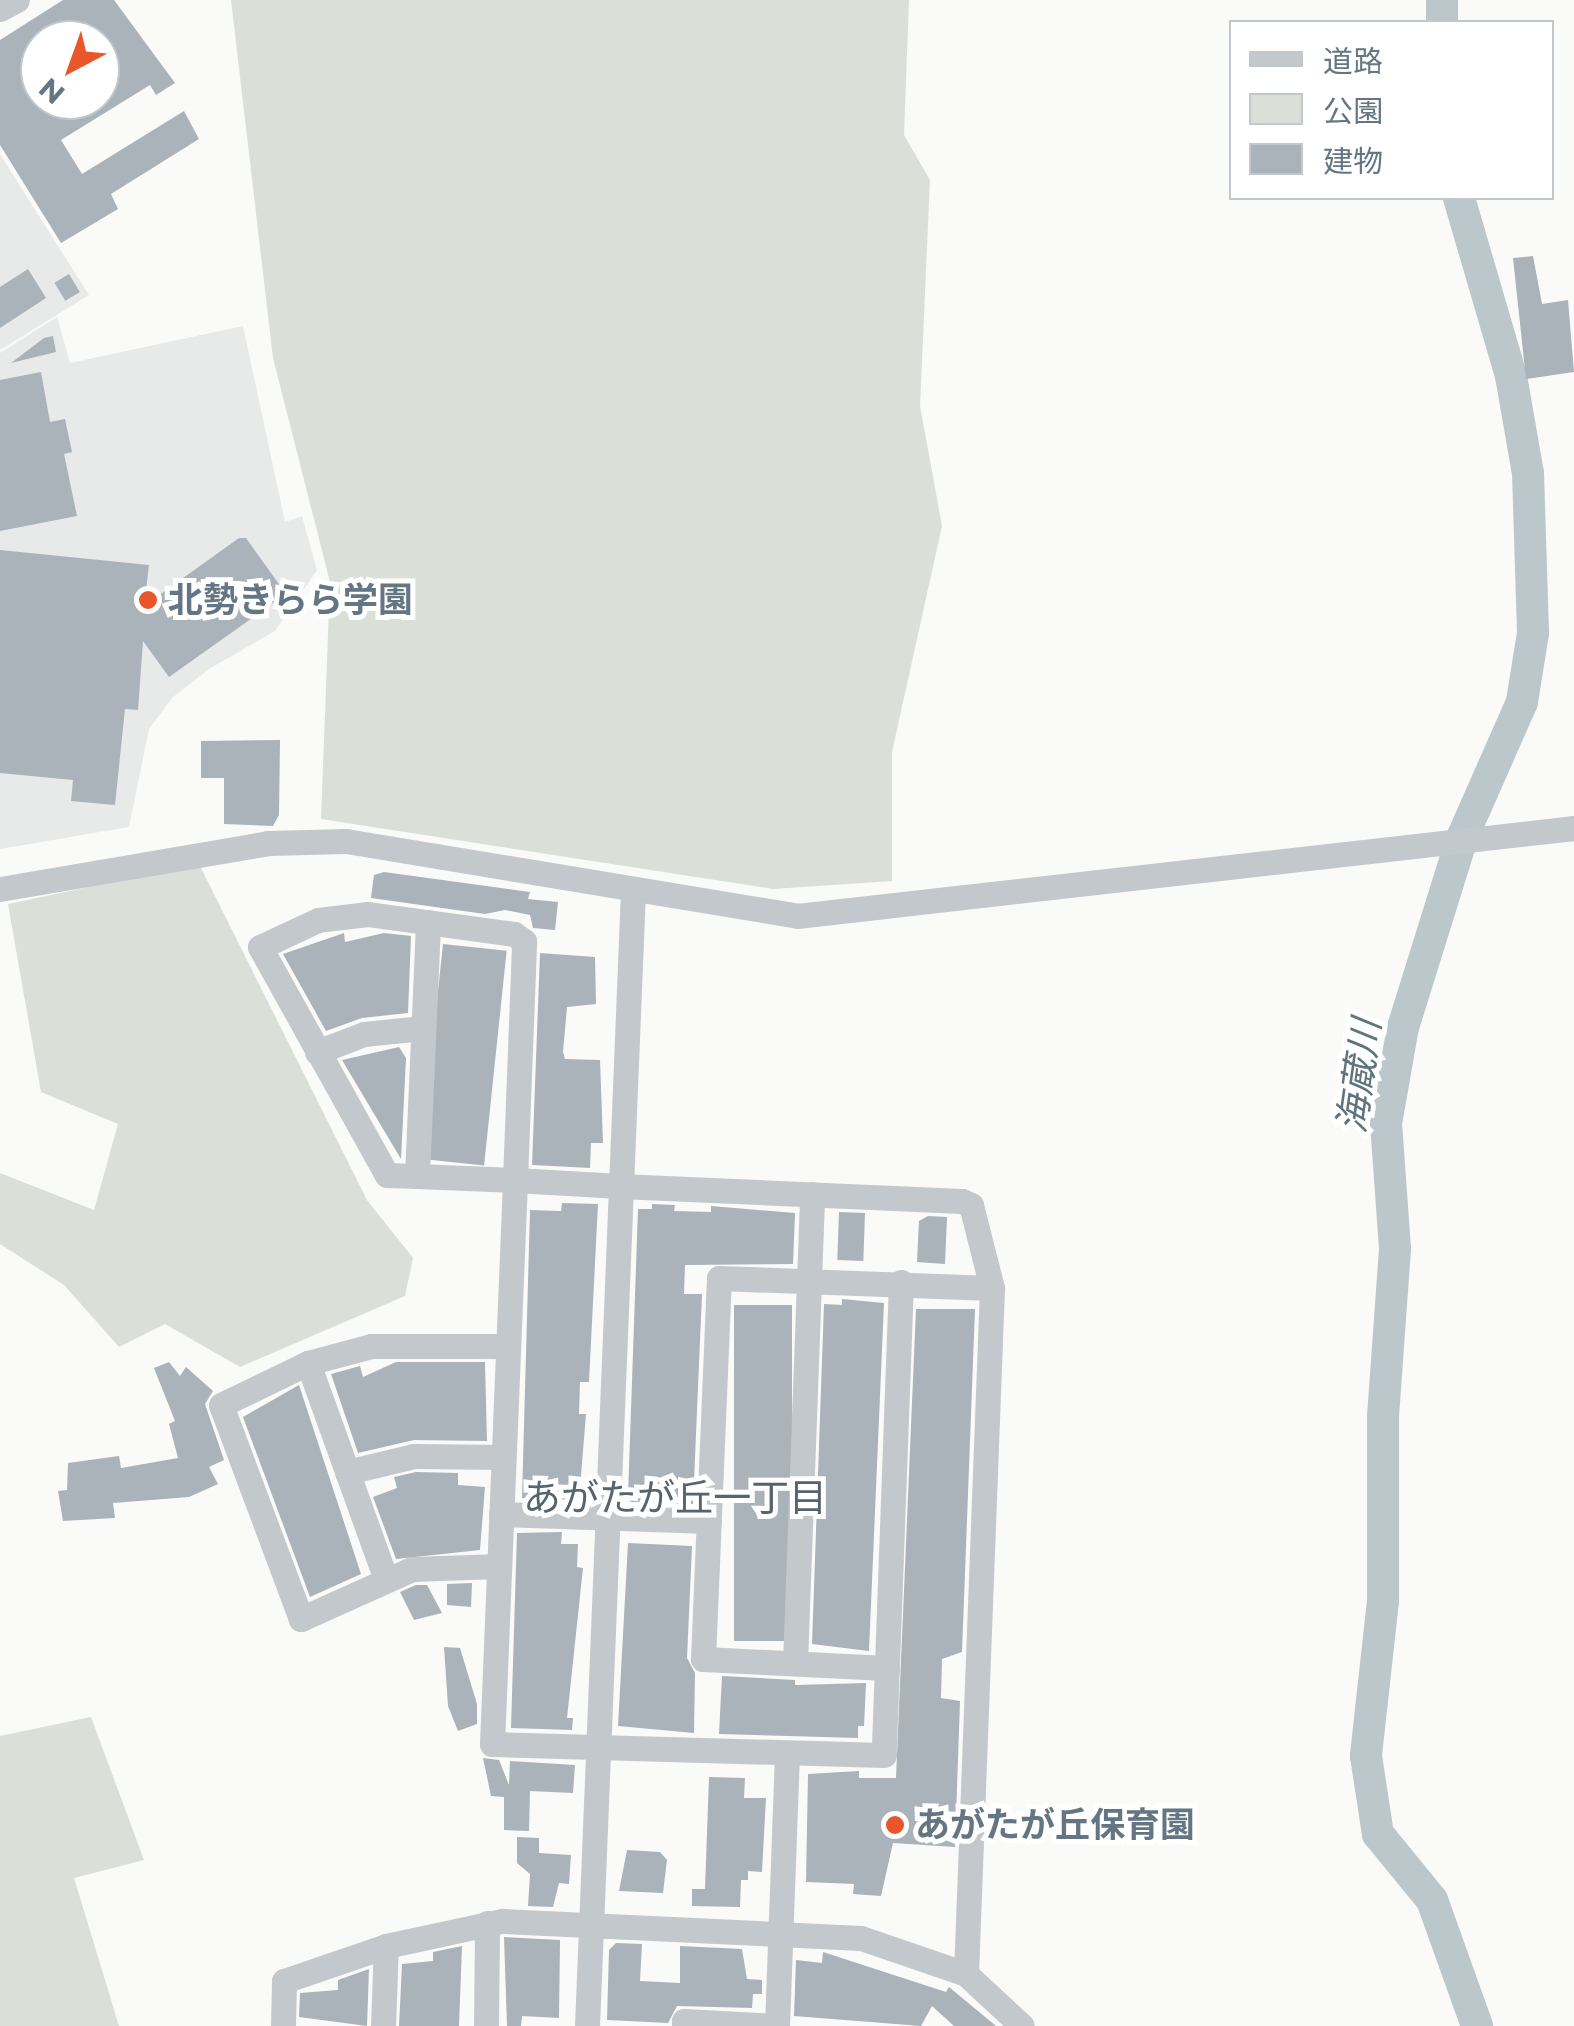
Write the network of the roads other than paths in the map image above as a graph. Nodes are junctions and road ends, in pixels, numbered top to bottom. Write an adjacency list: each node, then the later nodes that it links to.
1 (17, 0): 2 (street)
2 (0, 9)
3 (1574, 828): 5 (street)
4 (0, 889): 5 (street)
5 (632, 893): 11 (street)
6 (428, 922): 7 (street); 8 (street); 10 (street)
7 (423, 1028): 8 (street); 9 (street)
8 (316, 1052): 9 (street)
9 (417, 1176): 10 (street)
10 (516, 1180): 11 (street); 16 (street)
11 (620, 1186): 12 (street); 21 (street)
12 (812, 1194): 13 (street); 15 (street)
13 (811, 1279): 14 (street); 22 (street); 25 (street)
14 (901, 1282): 15 (street); 26 (street)
15 (992, 1288): 33 (street)
16 (508, 1346): 17 (street); 18 (street)
17 (308, 1363): 19 (street); 24 (street)
18 (504, 1456): 19 (street); 20 (street)
19 (347, 1472): 24 (street)
20 (501, 1514): 21 (street); 23 (street)
21 (607, 1518): 22 (street); 27 (street)
22 (709, 1520): 25 (street)
23 (499, 1566): 24 (street); 27 (street)
24 (385, 1578)
25 (794, 1663): 26 (street)
26 (887, 1668): 28 (street)
27 (597, 1750): 28 (street); 30 (street)
28 (787, 1754): 31 (street)
29 (486, 1923): 30 (street); 32 (street); 36 (street)
30 (590, 1925): 31 (street); 37 (street)
31 (780, 1933): 33 (street); 39 (street)
32 (386, 1946): 34 (street); 35 (street)
33 (966, 1974): 40 (street)
34 (283, 2026)
35 (383, 2026)
36 (486, 2026)
37 (587, 2026)
38 (684, 2026): 39 (street)
39 (776, 2026)
40 (1022, 2026)

